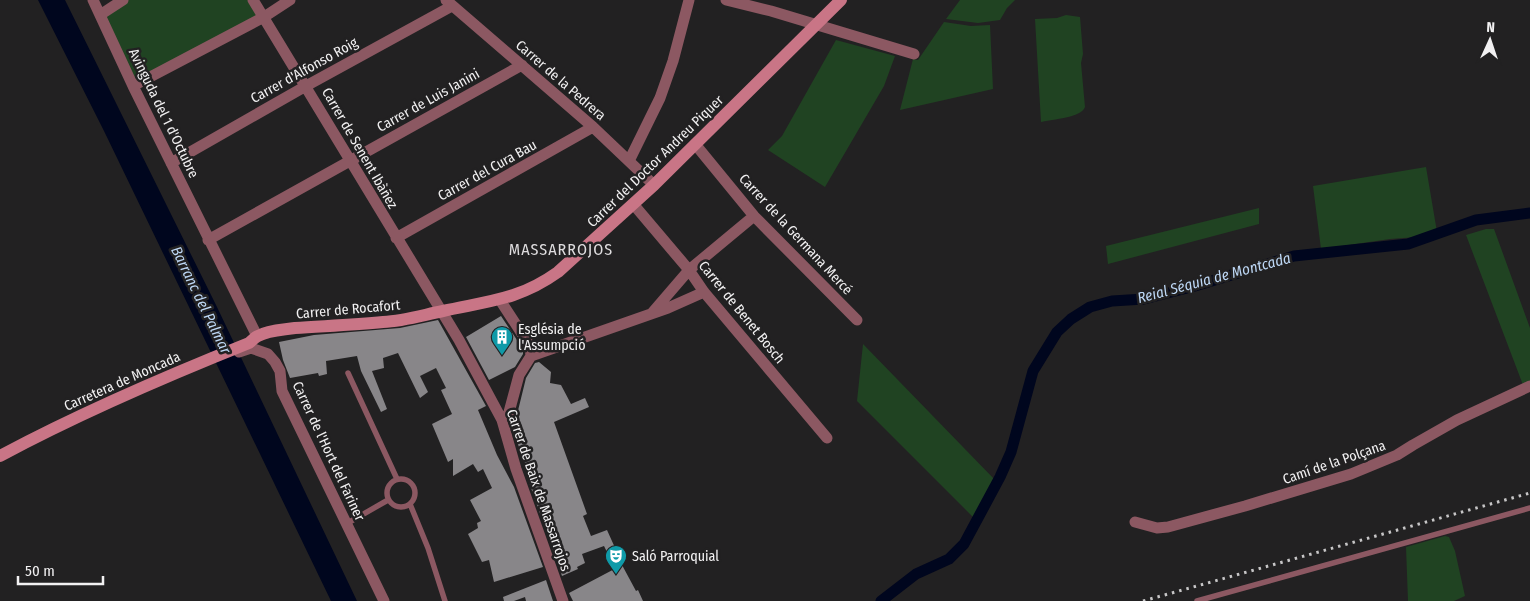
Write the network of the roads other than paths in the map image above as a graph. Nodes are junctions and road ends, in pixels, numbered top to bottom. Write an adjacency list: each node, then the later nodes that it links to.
1 (92, 0): 10 (street, Avinguda del 1 d'Octubre)
2 (123, 0): 10 (street)
3 (253, 0): 11 (street, Carrer de Senent Ibàñez)
4 (290, 0): 11 (street)
5 (689, 0): 20 (street)
6 (726, 0): 9 (street)
7 (840, 0): 12 (street, Carrer del Doctor Andreu Piquer)
8 (449, 3): 14 (street, Carrer de la Pedrera); 16 (street, Carrer d'Alfonso Roig)
9 (772, 5): 12 (street)
10 (100, 15): 15 (street, Avinguda del 1 d'Octubre)
11 (264, 17): 15 (street); 16 (street, Carrer de Senent Ibàñez)
12 (816, 24): 13 (street); 18 (street, Carrer del Doctor Andreu Piquer)
13 (914, 54)
14 (522, 65): 17 (street, Carrer de la Pedrera); 19 (street, Carrer de Luis Janini)
15 (133, 86): 21 (street, Avinguda del 1 d'Octubre)
16 (306, 86): 19 (street, Carrer de Senent Ibàñez); 21 (street, Carrer d'Alfonso Roig)
17 (593, 127): 20 (street, Carrer de la Pedrera); 25 (street, Carrer del Cura Bau)
18 (695, 144): 22 (street, Carrer del Doctor Andreu Piquer); 24 (street, Carrer de la Germana Mercé)
19 (349, 161): 25 (street, Carrer de Senent Ibàñez); 26 (street, Carrer de Luis Janini)
20 (629, 161): 22 (street, Carrer de la Pedrera)
21 (171, 163): 26 (street, Avinguda del 1 d'Octubre)
22 (654, 185): 23 (street, Carrer del Doctor Andreu Piquer)
23 (634, 205): 27 (street, Carrer de Benet Bosch); 29 (street, Carrer del Doctor Andreu Piquer)
24 (754, 216): 27 (street); 32 (street, Carrer de la Germana Mercé)
25 (396, 238): 30 (street, Carrer de Senent Ibàñez)
26 (208, 240): 33 (street)
27 (689, 270): 28 (street, Carrer de Benet Bosch); 31 (street)
28 (704, 292): 31 (street); 38 (street, Carrer de Benet Bosch)
29 (500, 300): 30 (street, Carrer del Doctor Andreu Piquer); 34 (street)
30 (441, 311): 33 (street, Carrer de Rocafort); 37 (street, Carrer de Baix de Massarrojos)
31 (652, 314): 34 (street)
32 (857, 320)
33 (252, 342): 39 (street, Carretera de Moncada); 45 (street, Carrer de l'Hort del Fariner)
34 (531, 356): 37 (street)
35 (348, 374): 40 (lane)
36 (1530, 386): 44 (street, Camí de la Polçana)
37 (505, 427): 48 (street, Carrer de Baix de Massarrojos)
38 (827, 438)
39 (0, 456)
40 (397, 479): 41 (lane); 42 (lane)
41 (388, 500): 42 (lane); 45 (lane)
42 (410, 504): 47 (lane)
43 (1530, 508): 49 (lane)
44 (1135, 522)
45 (346, 524): 46 (street, Carrer de l'Hort del Fariner)
46 (384, 601)
47 (445, 601)
48 (563, 601)
49 (1197, 601)

